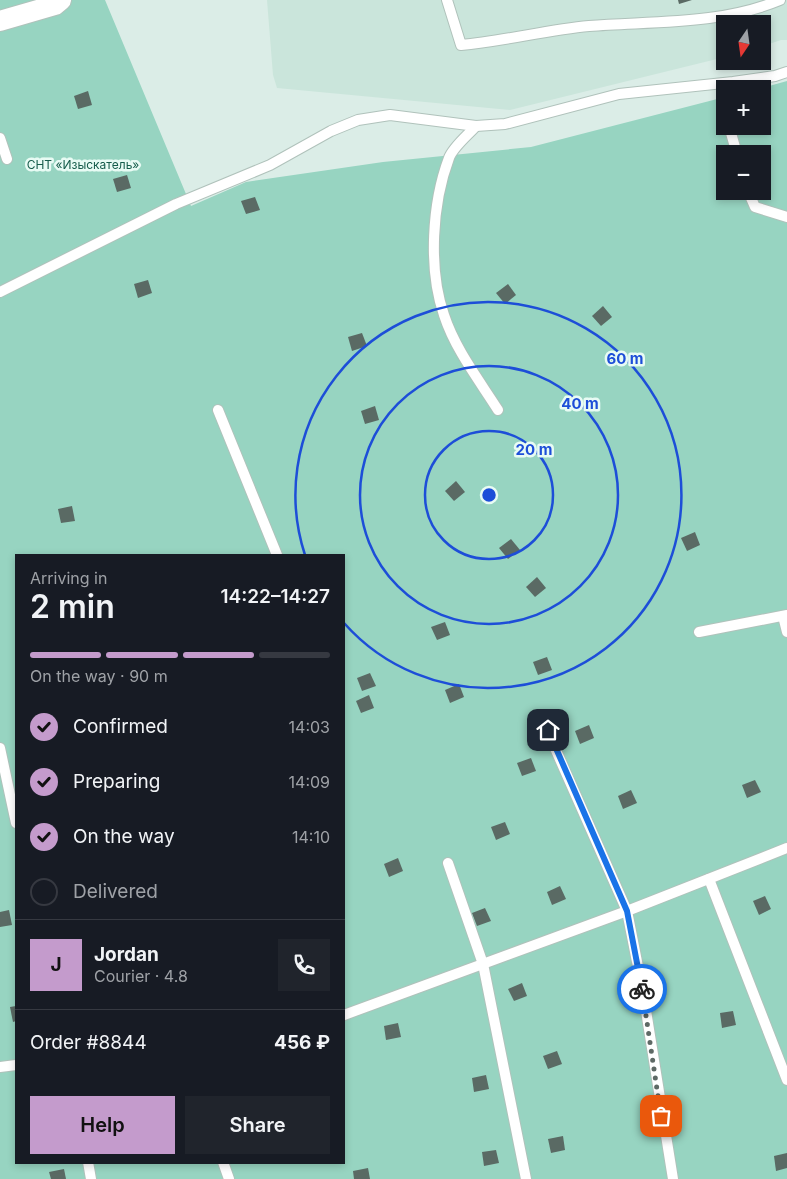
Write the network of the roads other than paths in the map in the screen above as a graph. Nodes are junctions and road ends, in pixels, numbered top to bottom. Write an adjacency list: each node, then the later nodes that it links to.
1 (60, 0): 4 (street)
2 (447, 0): 3 (lane)
3 (780, 0)
4 (0, 21)
5 (787, 72): 6 (lane)
6 (756, 80)
7 (716, 86): 8 (lane)
8 (476, 126): 13 (lane); 15 (lane)
9 (0, 138): 10 (lane)
10 (8, 159)
11 (751, 200): 12 (lane)
12 (787, 217)
13 (0, 292)
14 (218, 410): 16 (lane)
15 (498, 410)
16 (277, 554)
17 (785, 616): 18 (lane); 19 (lane)
18 (699, 632)
19 (787, 632)
20 (548, 730): 26 (lane)
21 (0, 748): 22 (lane)
22 (15, 819)
23 (787, 848): 25 (lane)
24 (448, 863): 27 (lane)
25 (709, 879): 26 (lane); 31 (lane)
26 (627, 911): 27 (lane); 37 (lane)
27 (483, 964): 28 (lane); 36 (lane)
28 (345, 1015)
29 (15, 1065): 30 (lane)
30 (0, 1067)
31 (787, 1080)
32 (88, 1164): 34 (lane)
33 (225, 1164): 35 (lane)
34 (91, 1179)
35 (229, 1179)
36 (526, 1179)
37 (673, 1179)

